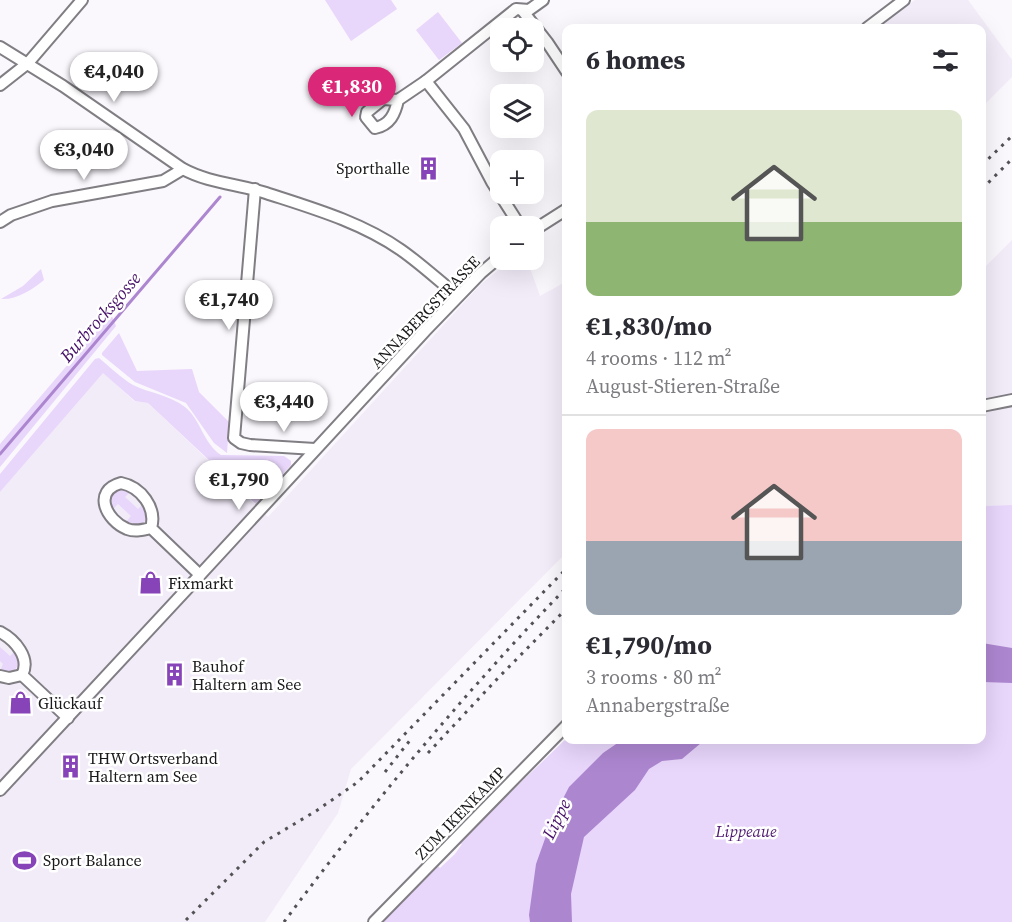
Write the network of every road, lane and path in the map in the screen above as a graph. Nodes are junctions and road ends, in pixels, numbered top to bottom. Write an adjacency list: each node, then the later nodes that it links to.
1 (82, 0): 7 (street)
2 (543, 0): 4 (street)
3 (904, 0): 5 (street)
4 (519, 6): 8 (street); 9 (street)
5 (872, 24)
6 (0, 47): 7 (street)
7 (28, 63): 10 (street); 12 (street)
8 (562, 64)
9 (426, 81): 11 (street); 15 (street)
10 (0, 85)
11 (399, 100)
12 (183, 169): 13 (street); 16 (street)
13 (255, 189): 19 (street); 22 (street)
14 (562, 212): 17 (street)
15 (513, 216)
16 (0, 222)
17 (544, 224)
18 (490, 266): 19 (street, ANNABERGSTRASSE)
19 (458, 296): 22 (street, ANNABERGSTRASSE)
20 (1012, 400): 21 (street)
21 (986, 405)
22 (315, 449): 24 (street, ANNABERGSTRASSE)
23 (151, 528): 23 (street); 24 (street)
24 (201, 575): 28 (street, ANNABERGSTRASSE)
25 (0, 632): 26 (street)
26 (22, 675): 27 (street); 28 (street)
27 (0, 676)
28 (68, 718): 30 (street, ANNABERGSTRASSE)
29 (562, 730): 31 (street, ZUM IKENKAMP)
30 (0, 790)
31 (374, 922)

